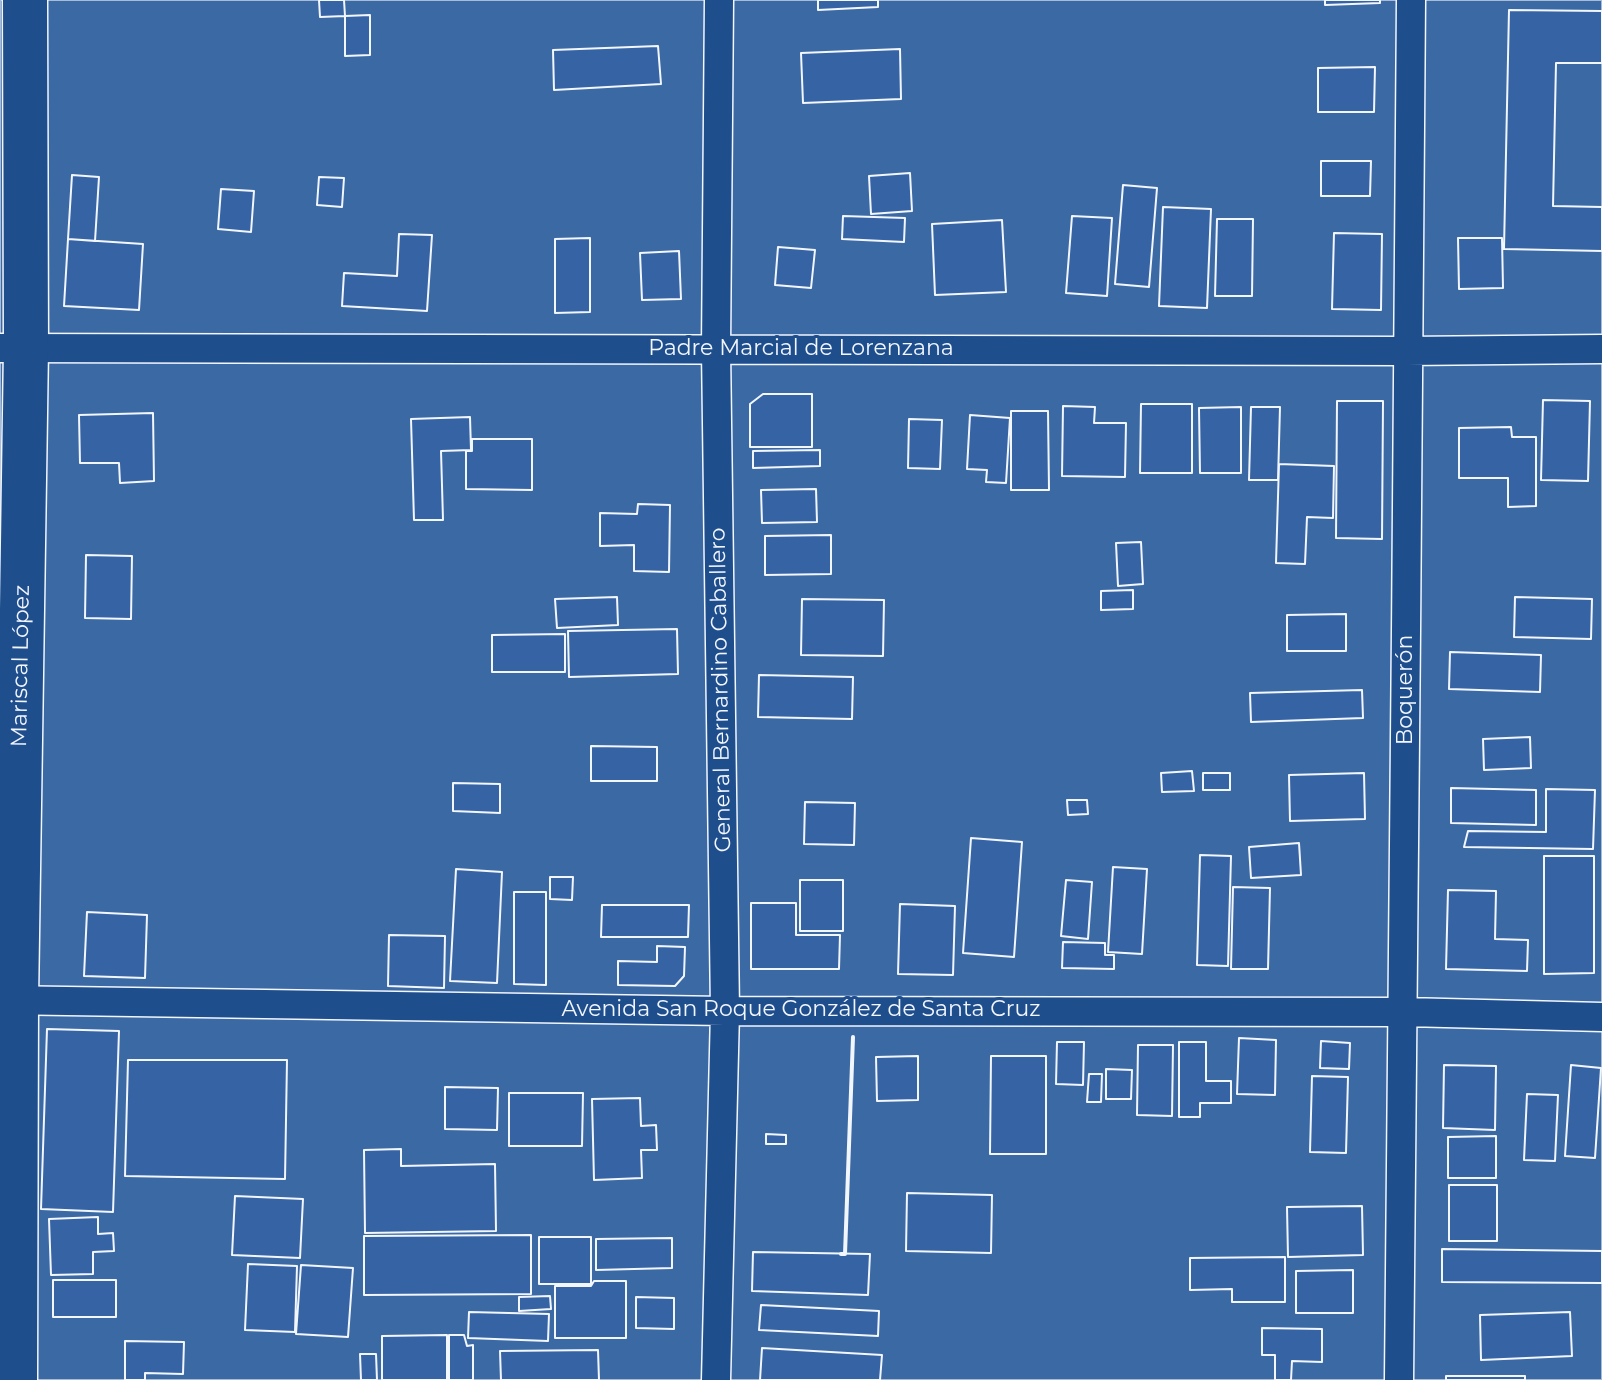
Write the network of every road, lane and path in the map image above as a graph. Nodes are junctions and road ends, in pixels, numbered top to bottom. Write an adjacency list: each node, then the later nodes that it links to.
1 (25, 0): 4 (main road, Mariscal López)
2 (719, 0): 5 (street, General Bernardino Caballero)
3 (1411, 0): 7 (street, Boquerón)
4 (13, 348): 5 (street, Padre Marcial de Lorenzana); 8 (main road, Mariscal López)
5 (716, 349): 7 (street, Padre Marcial de Lorenzana); 9 (street, General Bernardino Caballero)
6 (1602, 349): 7 (street, Padre Marcial de Lorenzana)
7 (1407, 351): 10 (street, Boquerón)
8 (8, 1000): 9 (street, Avenida San Roque González de Santa Cruz); 12 (main road, Mariscal López)
9 (725, 1011): 10 (street, Avenida San Roque González de Santa Cruz); 13 (street, General Bernardino Caballero)
10 (1406, 1012): 11 (street, Avenida San Roque González de Santa Cruz); 14 (street, Boquerón)
11 (1602, 1017)
12 (15, 1380)
13 (716, 1380)
14 (1399, 1380)

